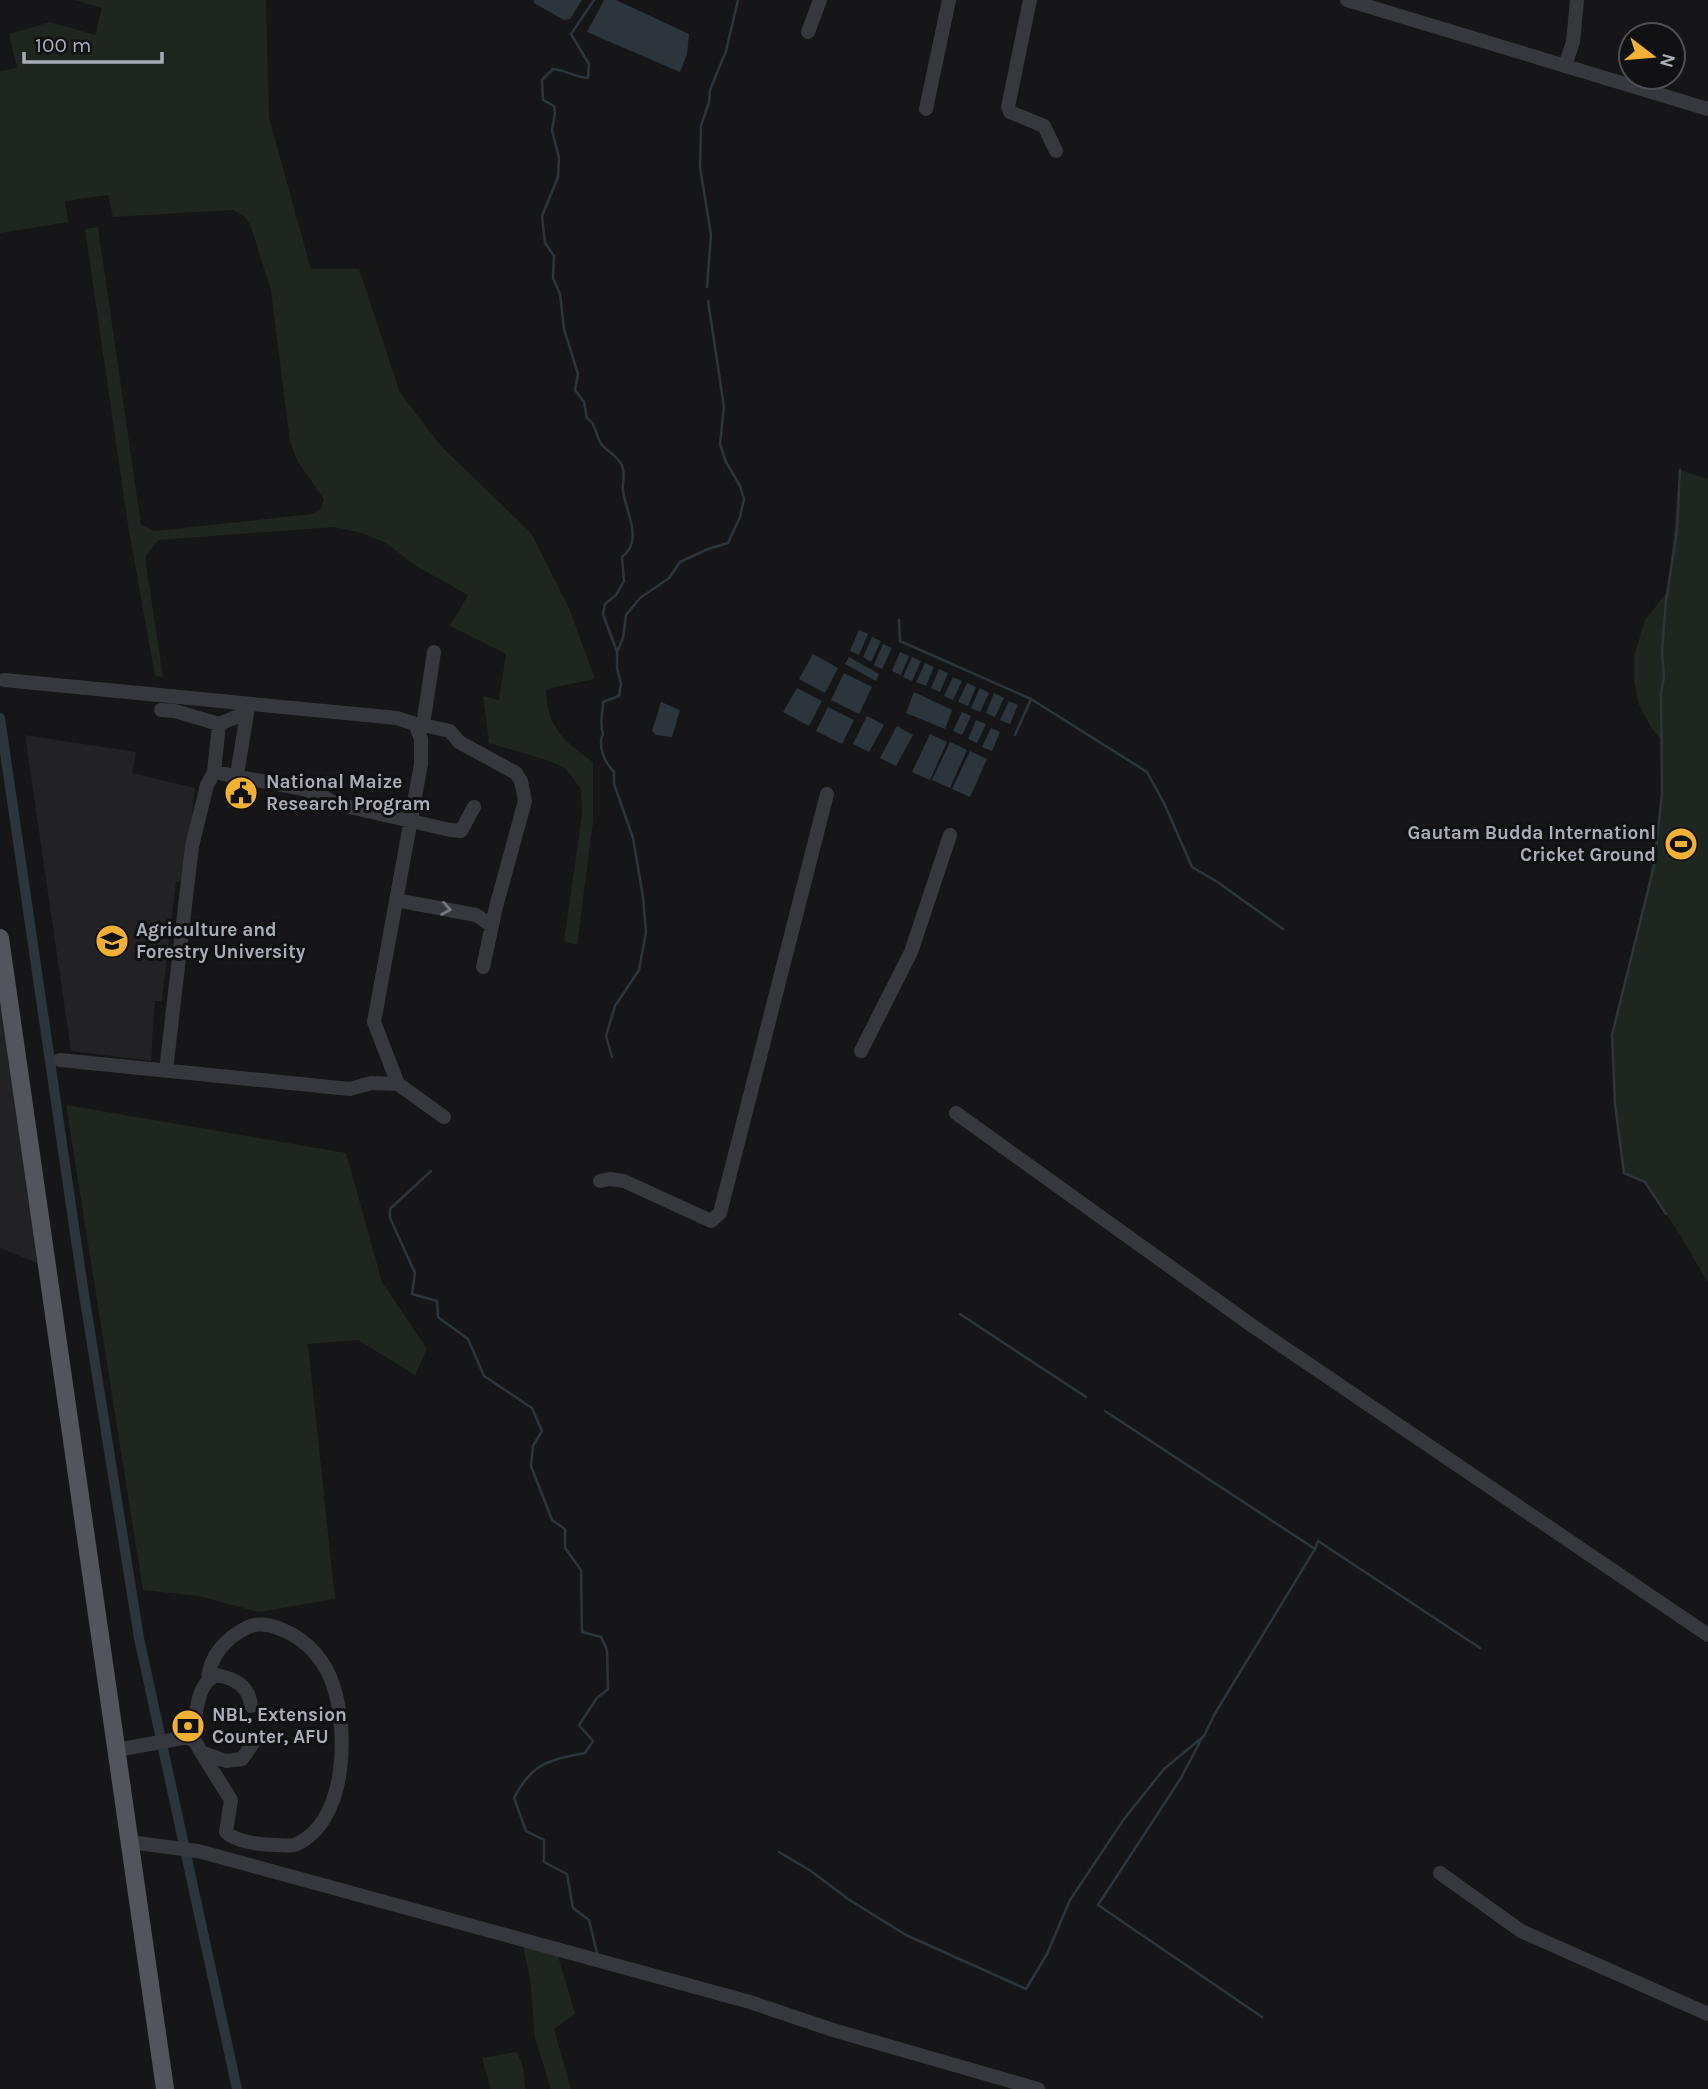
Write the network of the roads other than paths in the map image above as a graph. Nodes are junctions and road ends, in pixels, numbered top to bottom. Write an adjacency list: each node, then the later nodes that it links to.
1 (820, 0): 6 (street)
2 (949, 0): 8 (street)
3 (1030, 0): 10 (street)
4 (1347, 0): 7 (street)
5 (1577, 0): 7 (street)
6 (808, 32)
7 (1565, 66): 9 (street)
8 (926, 109)
9 (1708, 109)
10 (1056, 151)
11 (434, 652): 16 (street)
12 (4, 680): 13 (street)
13 (247, 708): 15 (street); 16 (street); 18 (street)
14 (161, 710): 15 (street)
15 (219, 724): 17 (street)
16 (419, 724): 21 (street); 24 (street)
17 (214, 772): 18 (street); 29 (street)
18 (237, 775): 21 (street)
19 (827, 794): 33 (street)
20 (474, 807): 21 (street)
21 (411, 822): 23 (street)
22 (950, 835): 27 (street)
23 (396, 901): 24 (street, one-way to 24); 30 (street)
24 (492, 926): 26 (street)
25 (0, 938): 39 (main road)
26 (483, 967)
27 (861, 1051)
28 (60, 1060): 29 (street)
29 (166, 1070): 30 (street)
30 (398, 1084): 32 (street)
31 (956, 1113): 34 (street)
32 (444, 1117)
33 (600, 1181)
34 (1708, 1635)
35 (208, 1680): 36 (street); 37 (street); 40 (street)
36 (251, 1706)
37 (188, 1737): 39 (street); 40 (street)
38 (253, 1743): 40 (street)
39 (117, 1750): 41 (main road)
40 (201, 1752)
41 (130, 1842): 44 (main road); 45 (street)
42 (1440, 1873): 43 (street)
43 (1708, 2014)
44 (165, 2089)
45 (1038, 2089)

